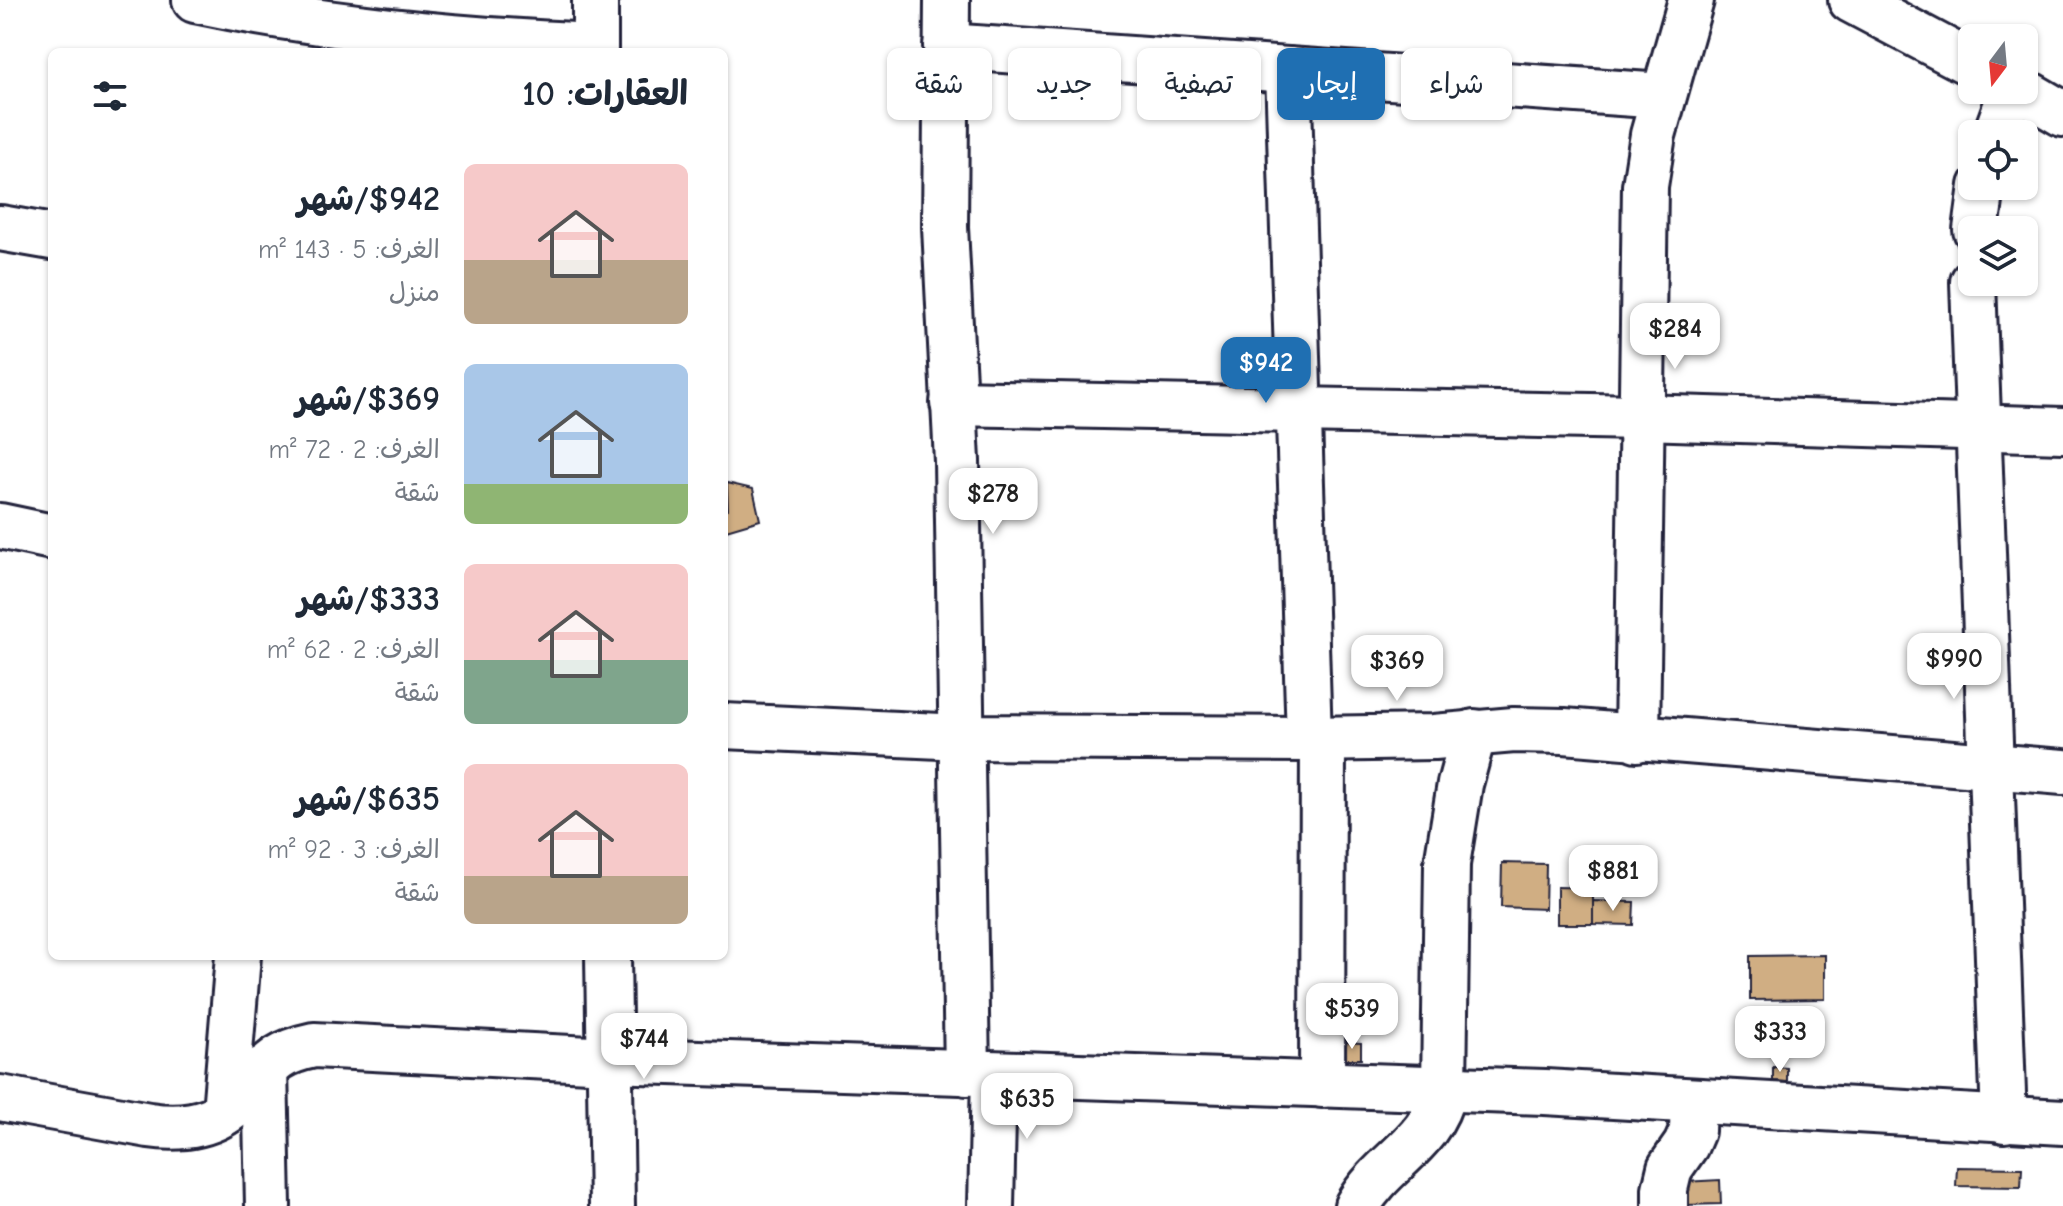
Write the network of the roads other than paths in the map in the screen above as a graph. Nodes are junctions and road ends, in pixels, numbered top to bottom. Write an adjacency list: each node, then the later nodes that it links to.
1 (195, 0): 7 (street)
2 (595, 0): 8 (street)
3 (947, 0): 6 (street)
4 (1691, 0): 12 (street)
5 (1851, 0): 9 (street)
6 (946, 46): 10 (street); 19 (street)
7 (581, 48)
8 (595, 48)
9 (1958, 57)
10 (1277, 69)
11 (1385, 77): 12 (street)
12 (1663, 96): 21 (street)
13 (2038, 99): 14 (street)
14 (2063, 114)
15 (1290, 120): 20 (street)
16 (0, 228): 17 (street)
17 (48, 236)
18 (1973, 296): 22 (street)
19 (953, 403): 20 (street); 28 (street)
20 (1300, 410): 21 (street); 29 (street)
21 (1641, 417): 22 (street); 30 (street)
22 (1978, 427): 23 (street); 31 (street)
23 (2063, 430)
24 (0, 526): 25 (street)
25 (48, 536)
26 (728, 726): 28 (street)
27 (1474, 732): 29 (street); 30 (street); 39 (street)
28 (962, 737): 29 (street); 37 (street)
29 (1316, 738): 38 (street)
30 (1637, 739): 31 (street)
31 (1990, 765): 32 (street); 43 (street)
32 (2063, 772)
33 (238, 960): 42 (street)
34 (608, 960): 35 (street)
35 (610, 1060): 36 (street); 37 (street); 46 (street)
36 (265, 1068): 42 (street); 45 (street)
37 (981, 1073): 38 (street); 47 (street)
38 (1322, 1085): 39 (street)
39 (1444, 1089): 41 (street); 48 (street)
40 (0, 1098): 42 (street)
41 (1693, 1101): 43 (street); 49 (street)
42 (225, 1112)
43 (2004, 1120): 44 (street)
44 (2063, 1122)
45 (268, 1206)
46 (612, 1206)
47 (991, 1206)
48 (1357, 1206)
49 (1665, 1206)

